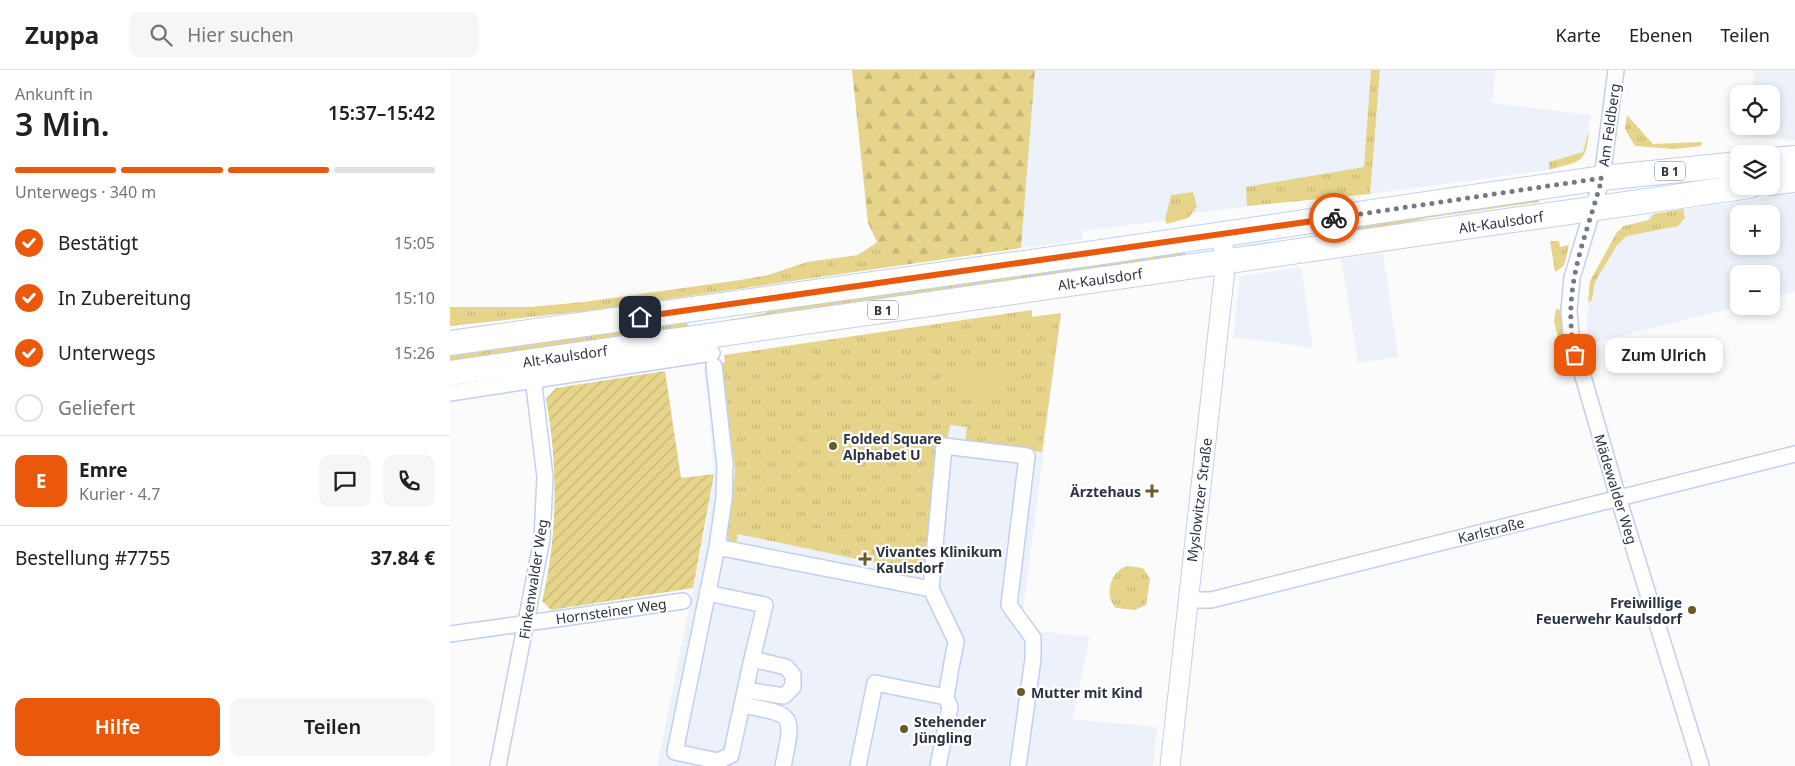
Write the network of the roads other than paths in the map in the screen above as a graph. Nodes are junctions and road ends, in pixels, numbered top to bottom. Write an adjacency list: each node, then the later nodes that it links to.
1 (1616, 70): 5 (street, Am Feldberg)
2 (1795, 158): 3 (main road)
3 (1780, 159)
4 (1730, 165): 5 (main road, Alt-Kaulsdorf / B 1)
5 (1602, 178): 9 (street, Am Feldberg); 10 (main road, Alt-Kaulsdorf / B 1)
6 (1795, 180): 7 (main road)
7 (1780, 182)
8 (1730, 189): 9 (main road, Alt-Kaulsdorf / B 1)
9 (1594, 208): 11 (main road, Alt-Kaulsdorf / B 1); 17 (street, Mädewalder Weg)
10 (1220, 234): 11 (street, Myslowitzer Straße); 12 (main road, Alt-Kaulsdorf / B 1)
11 (1226, 260): 13 (main road, Alt-Kaulsdorf / B 1); 21 (street, Myslowitzer Straße)
12 (450, 343)
13 (532, 371): 14 (main road, Alt-Kaulsdorf / B 1); 15 (street, Alt-Kaulsdorf); 18 (street, Alt-Kaulsdorf); 23 (street, Finkenwalder Weg)
14 (450, 373)
15 (450, 393)
16 (1795, 454): 17 (street, Karlstraße)
17 (1618, 497): 21 (street, Karlstraße); 34 (street, Mädewalder Weg)
18 (717, 548): 19 (street); 20 (street)
19 (931, 590): 27 (street); 32 (street)
20 (707, 593): 25 (street); 26 (street)
21 (1188, 600): 33 (street, Myslowitzer Straße)
22 (683, 601): 23 (street, Hornsteiner Weg)
23 (528, 622): 24 (street, Hornsteiner Weg); 28 (street, Finkenwalder Weg)
24 (450, 634)
25 (752, 659): 26 (street); 26 (street)
26 (744, 697): 29 (street)
27 (946, 697): 30 (street); 31 (street)
28 (498, 766)
29 (783, 766)
30 (858, 766)
31 (938, 766)
32 (1018, 766)
33 (1170, 766)
34 (1702, 766)

